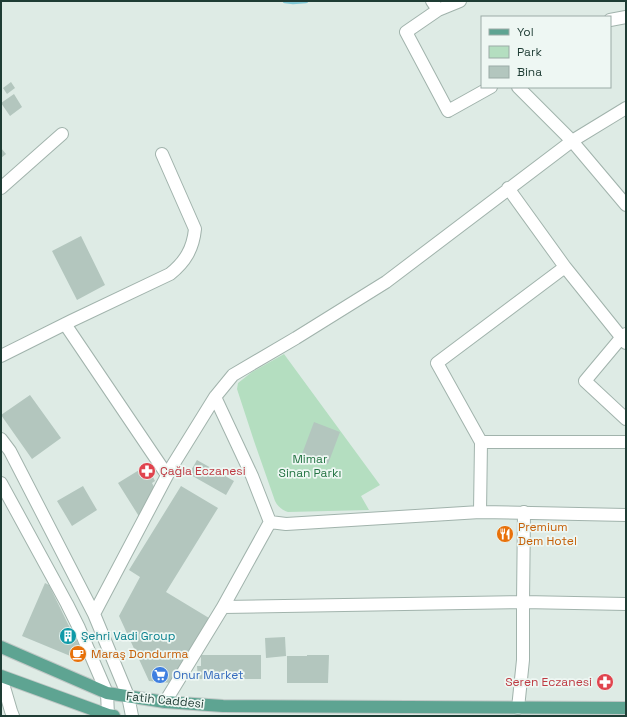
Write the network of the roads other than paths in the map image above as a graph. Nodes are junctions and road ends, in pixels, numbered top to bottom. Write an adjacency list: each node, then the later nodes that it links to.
1 (460, 1): 2 (street)
2 (435, 5): 5 (street)
3 (626, 17): 4 (street)
4 (611, 20)
5 (489, 88)
6 (519, 88): 9 (street)
7 (626, 108): 9 (street)
8 (62, 134): 11 (street)
9 (572, 141): 12 (street); 13 (street)
10 (162, 154): 15 (street)
11 (1, 188)
12 (508, 188): 14 (street); 18 (street)
13 (626, 205)
14 (565, 268): 16 (street); 21 (street)
15 (65, 324): 17 (street); 23 (street)
16 (624, 339): 19 (street)
17 (1, 356)
18 (215, 396): 23 (street); 28 (street)
19 (626, 419)
20 (1, 439): 32 (street)
21 (481, 442): 22 (street); 25 (street)
22 (626, 442)
23 (167, 475): 32 (street)
24 (1, 483): 35 (street)
25 (480, 512): 26 (street); 28 (street)
26 (524, 512): 27 (street); 29 (street)
27 (626, 515)
28 (270, 522): 31 (street)
29 (523, 602): 30 (street); 31 (street); 38 (street)
30 (626, 604)
31 (224, 606): 37 (street)
32 (94, 614): 36 (street)
33 (1, 647): 35 (main road, Fatih Caddesi)
34 (1, 677): 40 (street); 41 (main road, Fatih Caddesi)
35 (107, 693): 36 (main road, Fatih Caddesi); 41 (street)
36 (128, 696): 37 (main road, Fatih Caddesi); 43 (street)
37 (165, 702): 38 (main road, Fatih Caddesi)
38 (518, 708): 39 (main road, Fatih Caddesi)
39 (626, 708)
40 (13, 716)
41 (108, 716): 42 (main road, Fatih Caddesi)
42 (114, 716)
43 (132, 716)

